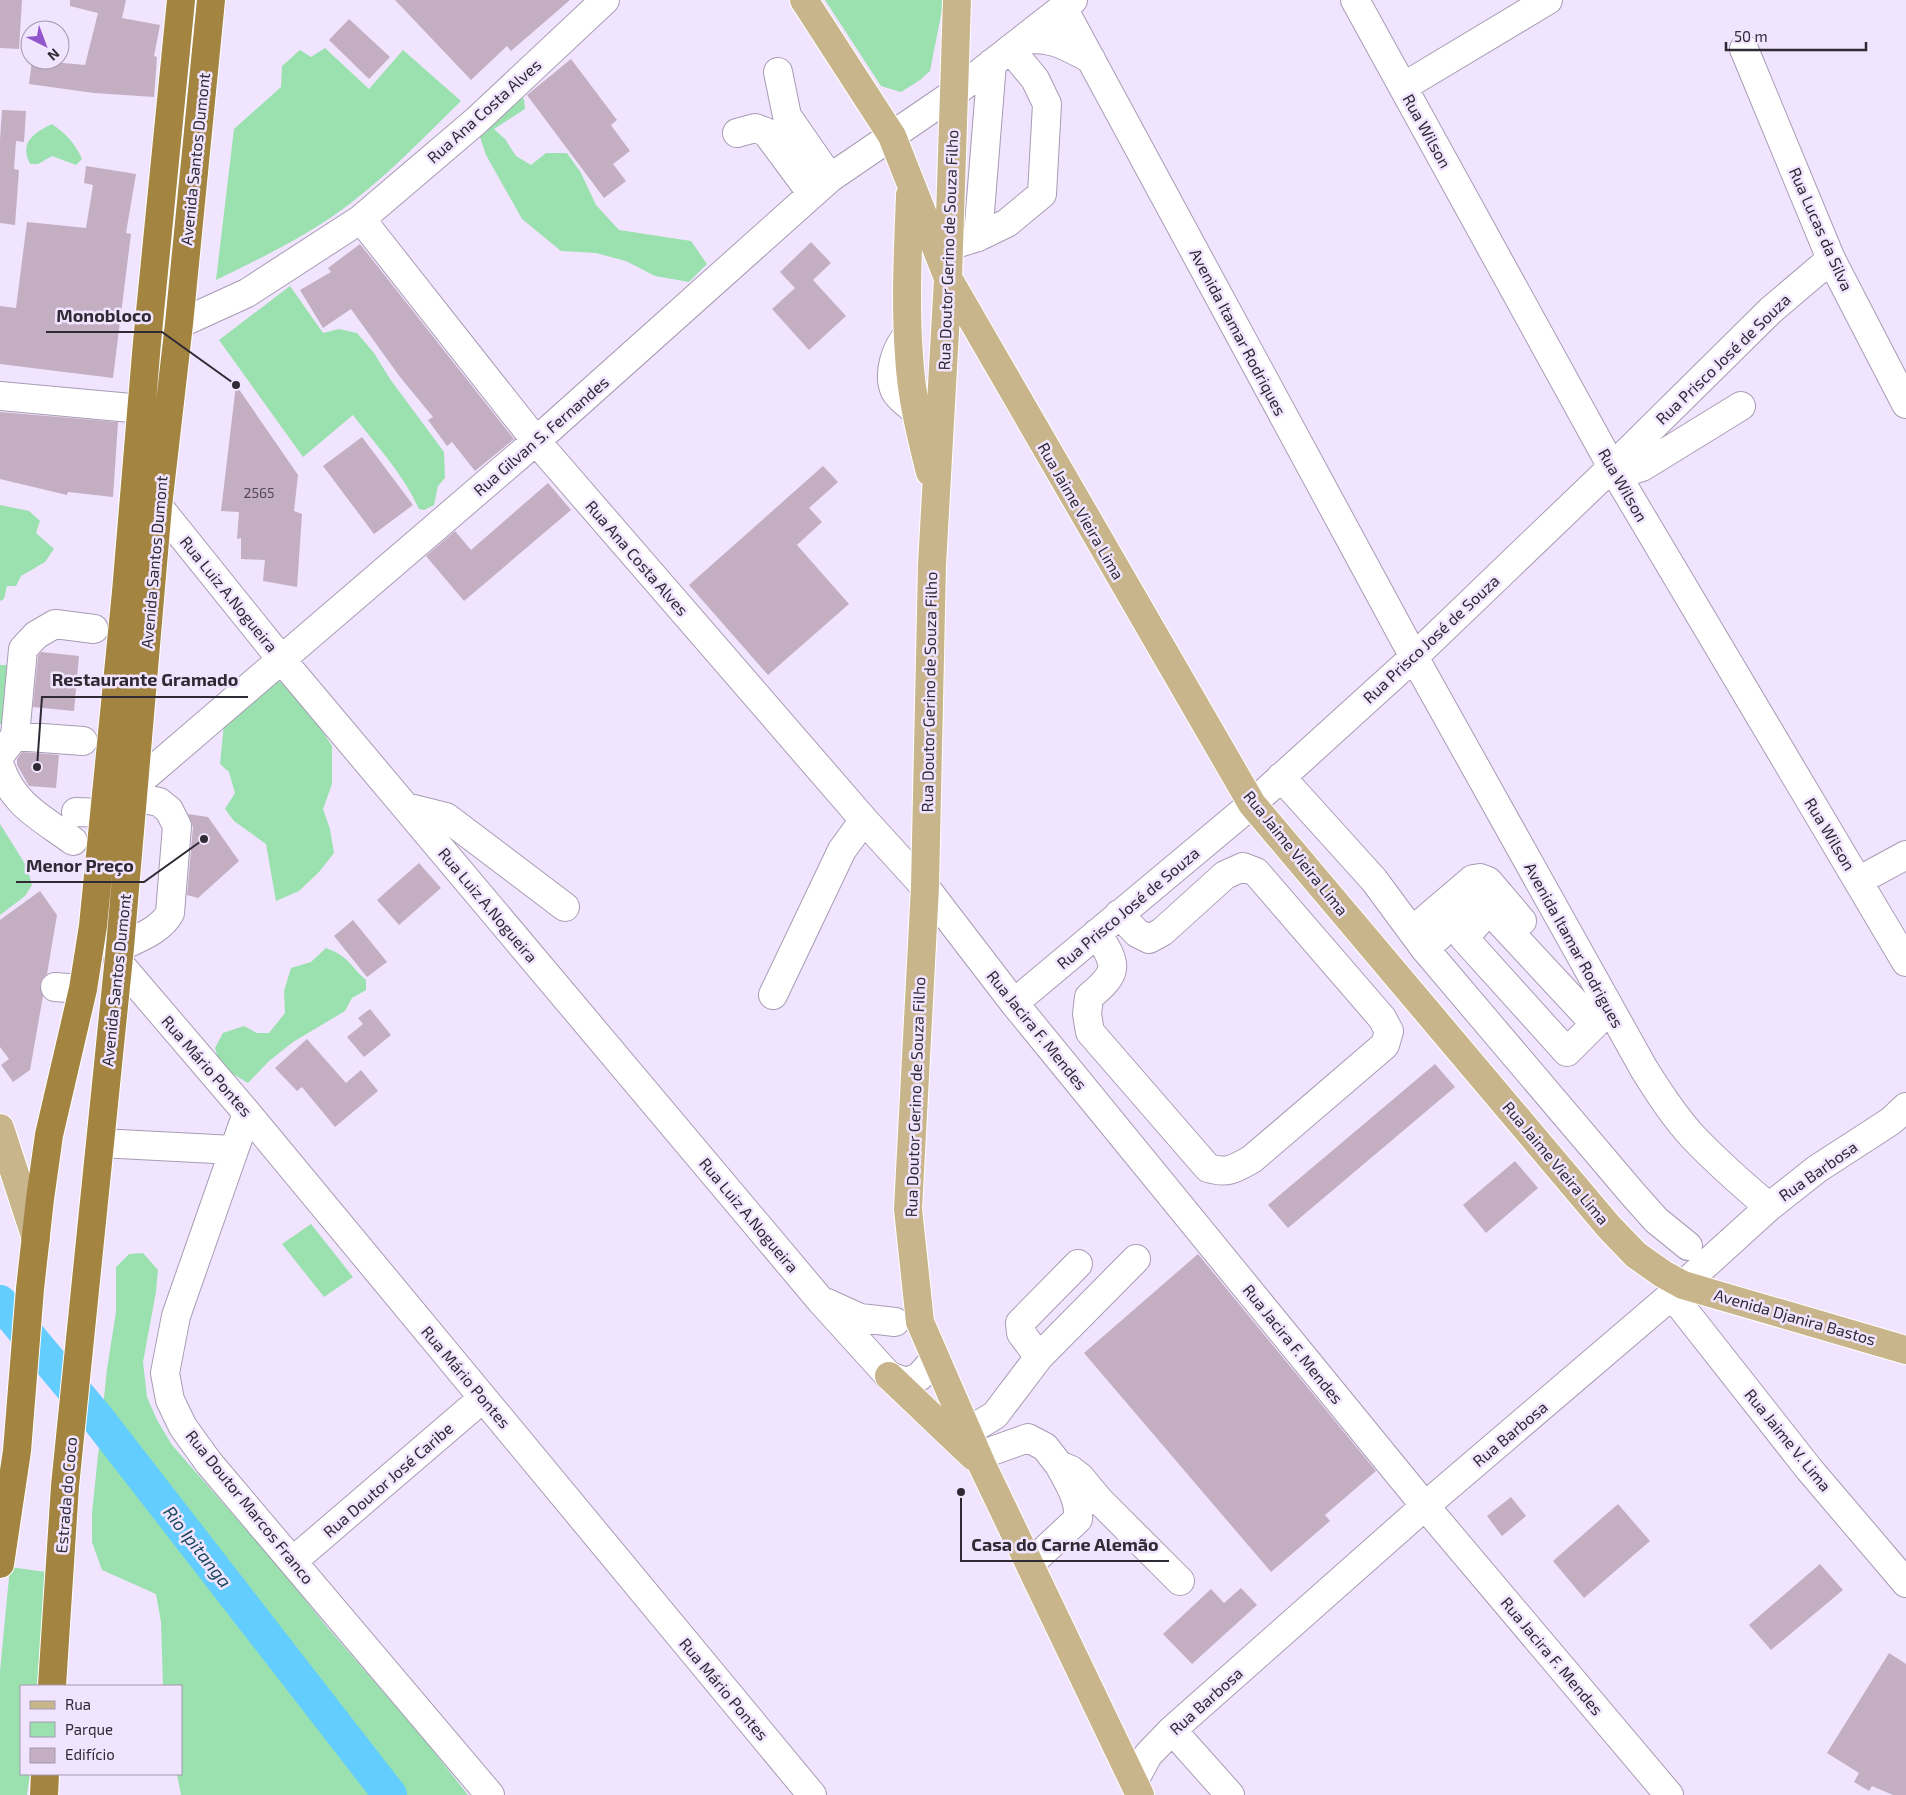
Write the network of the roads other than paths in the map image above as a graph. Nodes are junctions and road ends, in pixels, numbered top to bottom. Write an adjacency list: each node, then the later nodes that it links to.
1 (181, 0): 28 (highway, Avenida Santos Dumont)
2 (211, 0): 24 (highway, Avenida Santos Dumont)
3 (605, 0): 19 (street, Rua Ana Costa Alves)
4 (804, 0): 16 (main road, Rua Jaime Vieira Lima)
5 (957, 0): 14 (main road, Rua Doutor Gerino de Souza Filho)
6 (1355, 0): 13 (street, Rua Wilson)
7 (1548, 0): 13 (street)
8 (1068, 4): 10 (street, Rua Gilvan S. Fernandes); 11 (street, Avenida Itamar Rodriques)
9 (1744, 49): 22 (street, Rua Lucas da Silva)
10 (1008, 51): 11 (street); 14 (street, Rua Gilvan S. Fernandes); 20 (street); 20 (street)
11 (1091, 59): 34 (street, Avenida Itamar Rodriques)
12 (778, 72): 18 (street)
13 (1403, 87): 30 (street, Rua Wilson)
14 (953, 94): 16 (street, Rua Gilvan S. Fernandes); 21 (main road, Rua Doutor Gerino de Souza Filho)
15 (737, 133): 18 (street)
16 (892, 136): 17 (main road, Rua Jaime Vieira Lima); 18 (street, Rua Gilvan S. Fernandes)
17 (910, 185): 23 (main road, Rua Jaime Vieira Lima); 31 (main road, Rua Doutor Gerino de Souza Filho)
18 (821, 186): 29 (street, Rua Gilvan S. Fernandes)
19 (360, 219): 24 (street, Rua Ana Costa Alves); 29 (street, Rua Ana Costa Alves)
20 (978, 237): 21 (street)
21 (949, 246): 23 (main road, Rua Doutor Gerino de Souza Filho)
22 (1832, 259): 26 (street, Rua Lucas da Silva); 30 (street, Rua Prisco José de Souza)
23 (948, 278): 31 (main road, Rua Doutor Gerino de Souza Filho); 41 (main road, Rua Jaime Vieira Lima)
24 (178, 324): 32 (highway, Avenida Santos Dumont)
25 (0, 396): 28 (street)
26 (1906, 404)
27 (1741, 406): 30 (street)
28 (142, 409): 44 (highway, Avenida Santos Dumont)
29 (536, 442): 35 (street, Rua Gilvan S. Fernandes); 45 (street, Rua Ana Costa Alves)
30 (1615, 471): 34 (street, Rua Prisco José de Souza); 48 (street, Rua Wilson)
31 (937, 500): 49 (main road, Rua Doutor Gerino de Souza Filho)
32 (158, 506): 35 (street, Rua Luiz A.Nogueira); 40 (highway, Avenida Santos Dumont)
33 (94, 629): 37 (street)
34 (1414, 657): 39 (street, Rua Prisco José de Souza); 67 (street, Avenida Itamar Rodrigues)
35 (281, 659): 40 (street, Rua Gilvan S. Fernandes); 42 (street, Rua Luiz A.Nogueira)
36 (83, 741): 37 (street)
37 (8, 745)
38 (0, 766): 46 (street)
39 (1281, 777): 41 (street, Rua Prisco José de Souza); 54 (street)
40 (134, 792): 55 (highway, Avenida Santos Dumont); 55 (street)
41 (1252, 804): 52 (street, Rua Prisco José de Souza); 72 (main road, Rua Jaime Vieira Lima)
42 (406, 807): 50 (street); 73 (street, Rua Luiz A.Nogueira)
43 (76, 812): 44 (street)
44 (104, 813): 59 (highway, Avenida Santos Dumont)
45 (864, 820): 49 (street, Rua Ana Costa Alves); 60 (street)
46 (73, 841)
47 (1906, 855): 48 (street)
48 (1858, 881): 56 (street, Rua Wilson)
49 (925, 887): 61 (street, Rua Jacira F. Mendes); 75 (main road, Rua Doutor Gerino de Souza Filho)
50 (565, 907)
51 (1489, 910): 51 (street); 54 (street)
52 (1120, 914): 53 (street, Rua Prisco José de Souza); 53 (street)
53 (1097, 933): 61 (street, Rua Prisco José de Souza)
54 (1419, 940): 57 (street); 69 (street)
55 (119, 955): 63 (street, Rua Mário Pontes); 65 (highway, Avenida Santos Dumont)
56 (1906, 962)
57 (1578, 984)
58 (55, 987): 59 (street)
59 (83, 989): 68 (highway, Avenida Santos Dumont)
60 (773, 995)
61 (1014, 1002): 84 (street, Rua Jacira F. Mendes)
62 (1906, 1107): 67 (street, Rua Barbosa)
63 (247, 1112): 66 (street, Rua Doutor Marcos Franco); 80 (street, Rua Mário Pontes)
64 (0, 1128): 68 (main road)
65 (100, 1143): 66 (street); 74 (highway, Avenida Santos Dumont)
66 (234, 1150): 86 (street, Rua Doutor Marcos Franco)
67 (1769, 1207): 72 (street, Rua Barbosa)
68 (36, 1239): 85 (highway, Avenida Santos Dumont)
69 (1688, 1246)
70 (1136, 1259): 77 (street)
71 (1078, 1264): 77 (street)
72 (1678, 1290): 76 (main road, Avenida Djanira Bastos); 84 (street, Rua Barbosa); 89 (street, Rua Jaime V. Lima)
73 (821, 1301): 75 (street, Rua Luiz A.Nogueira); 79 (street, Rua Luiz A.Nogueira)
74 (84, 1304): 90 (highway, Estrada do Coco)
75 (908, 1322): 78 (main road, Rua Doutor Gerino de Souza Filho); 79 (street)
76 (1906, 1350)
77 (1039, 1357): 81 (street)
78 (935, 1358): 79 (street); 81 (main road, Rua Doutor Gerino de Souza Filho)
79 (881, 1368): 82 (main road)
80 (484, 1398): 86 (street, Rua Doutor José Caribe); 96 (street, Rua Mário Pontes)
81 (967, 1432): 82 (main road, Rua Doutor Gerino de Souza Filho)
82 (980, 1461): 83 (street); 87 (main road, Rua Doutor Gerino de Souza Filho)
83 (1060, 1465): 87 (street); 88 (street)
84 (1425, 1506): 91 (street, Rua Barbosa); 98 (street, Rua Jacira F. Mendes)
85 (1, 1550)
86 (293, 1561): 95 (street, Rua Doutor Marcos Franco)
87 (1030, 1564): 93 (main road, Rua Doutor Gerino de Souza Filho)
88 (1180, 1581)
89 (1906, 1583)
90 (52, 1685)
91 (1172, 1730): 93 (street, Rua Barbosa); 97 (street)
92 (45, 1775): 94 (highway)
93 (1137, 1788)
94 (44, 1795)
95 (490, 1795)
96 (812, 1795)
97 (1230, 1795)
98 (1669, 1795)

